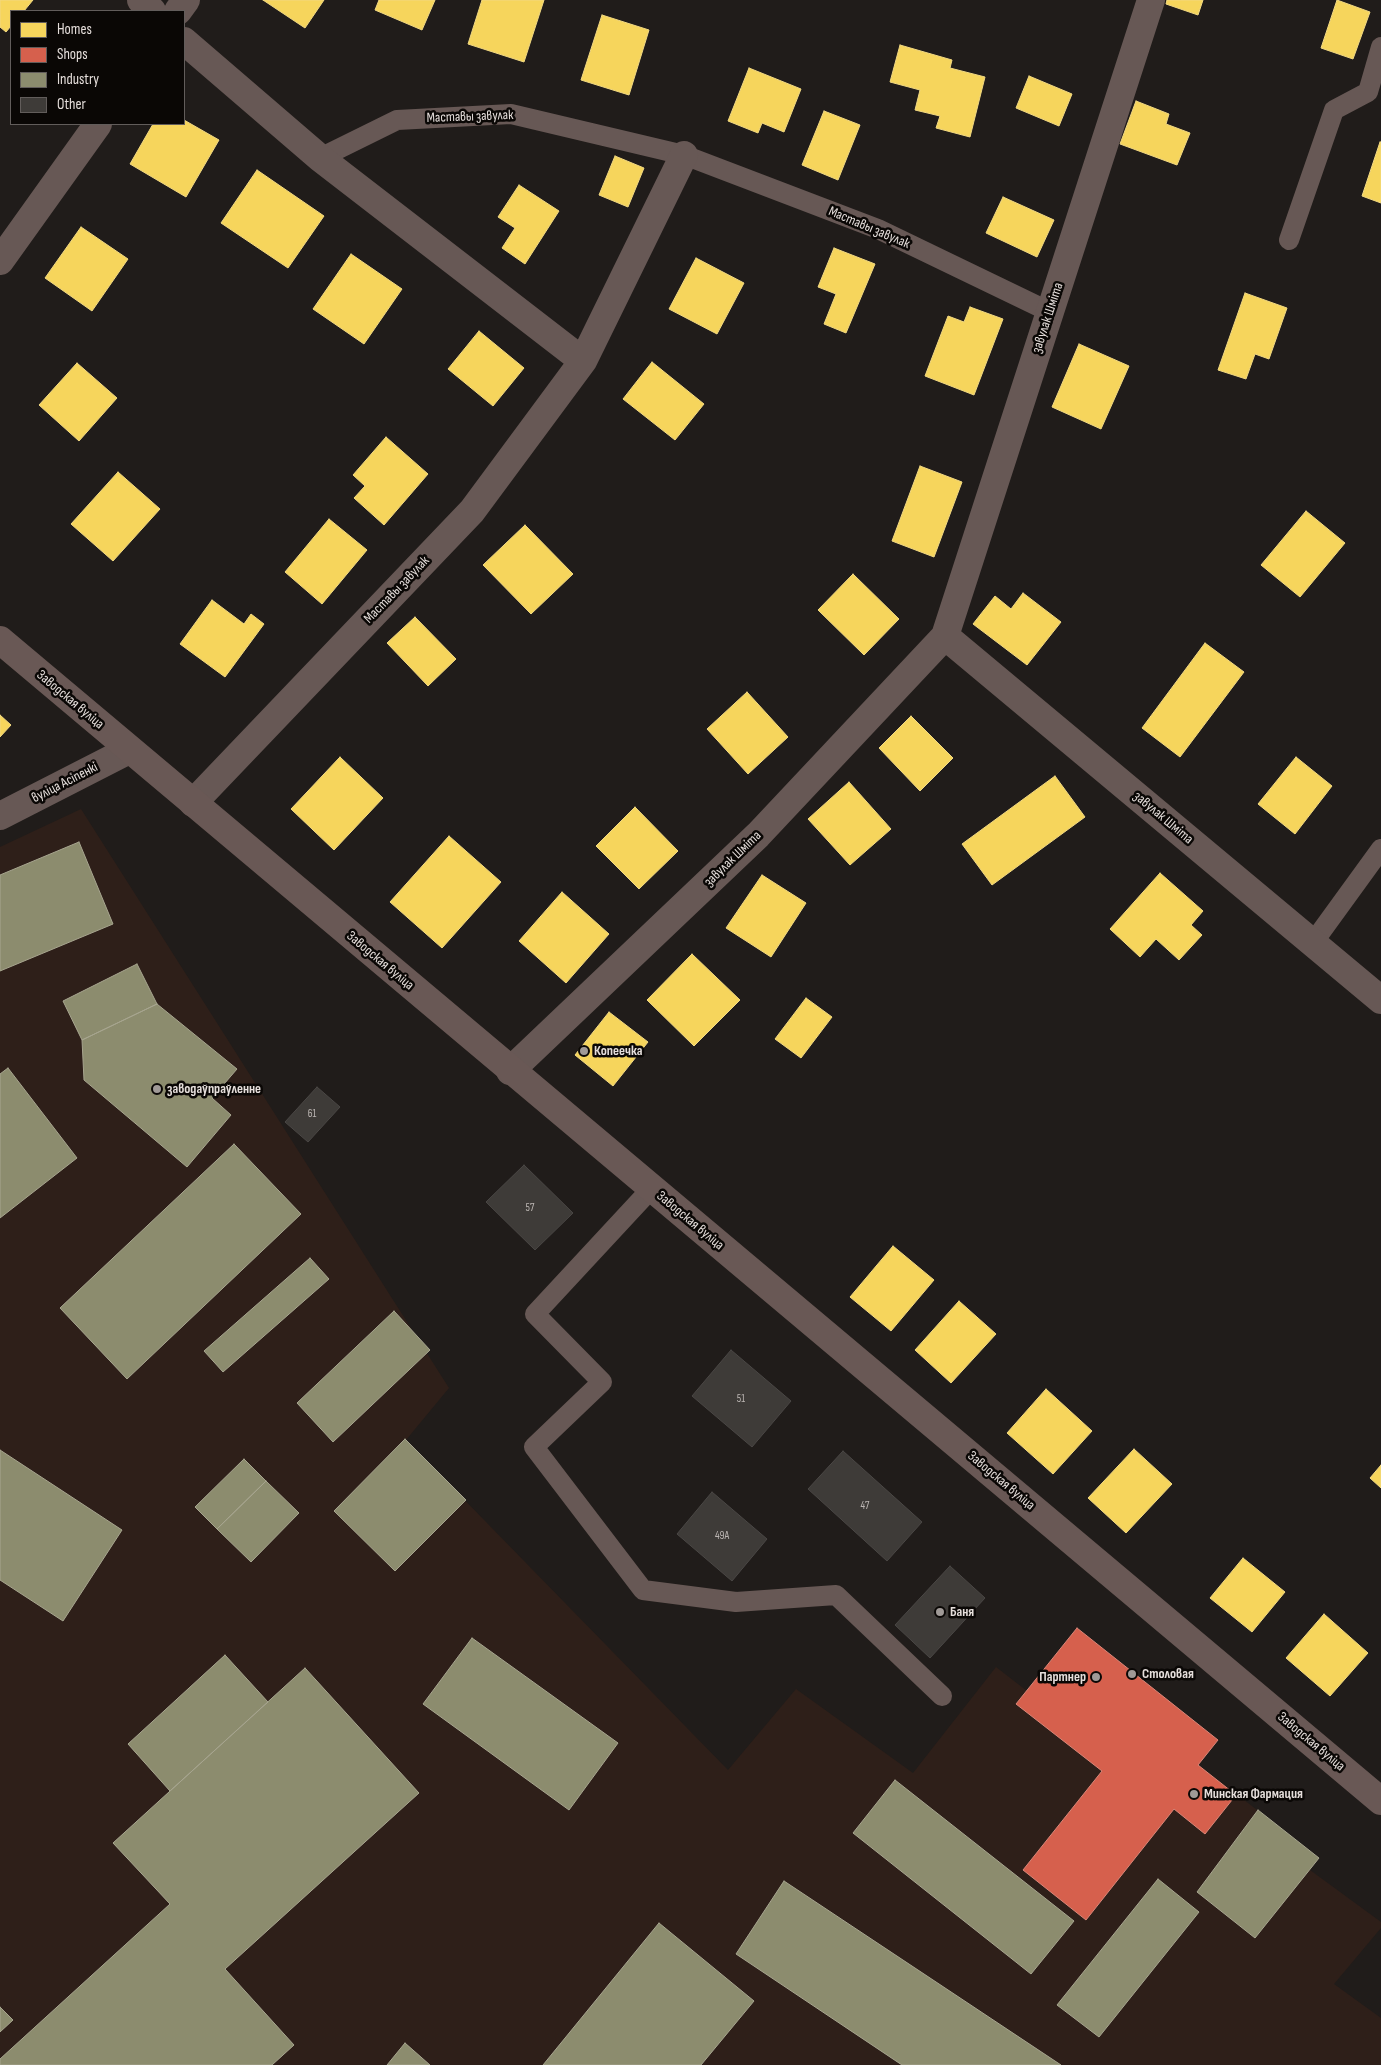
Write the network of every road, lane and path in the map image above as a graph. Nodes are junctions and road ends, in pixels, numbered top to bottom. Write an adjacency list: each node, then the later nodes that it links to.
1 (141, 0): 3 (street)
2 (1151, 0): 11 (street, завулак Шміта)
3 (151, 10)
4 (185, 42): 8 (street)
5 (1381, 47): 9 (lane)
6 (97, 125): 10 (street)
7 (684, 155): 8 (lane, Маставы завулак); 11 (lane, Маставы завулак); 12 (street, Маставы завулак)
8 (320, 158): 12 (street)
9 (1289, 240)
10 (0, 261)
11 (1050, 312): 13 (street, завулак Шміта)
12 (583, 361): 16 (street, Маставы завулак)
13 (945, 636): 19 (street, завулак Шміта); 21 (street, завулак Шміта)
14 (0, 640): 15 (main road, Заводская вуліца)
15 (129, 750): 16 (main road, Заводская вуліца); 17 (street, вуліца Асіпенкі)
16 (193, 803): 21 (main road, Заводская вуліца)
17 (0, 816)
18 (1381, 849): 19 (lane)
19 (1312, 944): 20 (street, завулак Шміта)
20 (1381, 1000)
21 (510, 1071): 22 (main road, Заводская вуліца)
22 (651, 1189): 23 (lane); 24 (main road, Заводская вуліца)
23 (942, 1696)
24 (1381, 1801)

